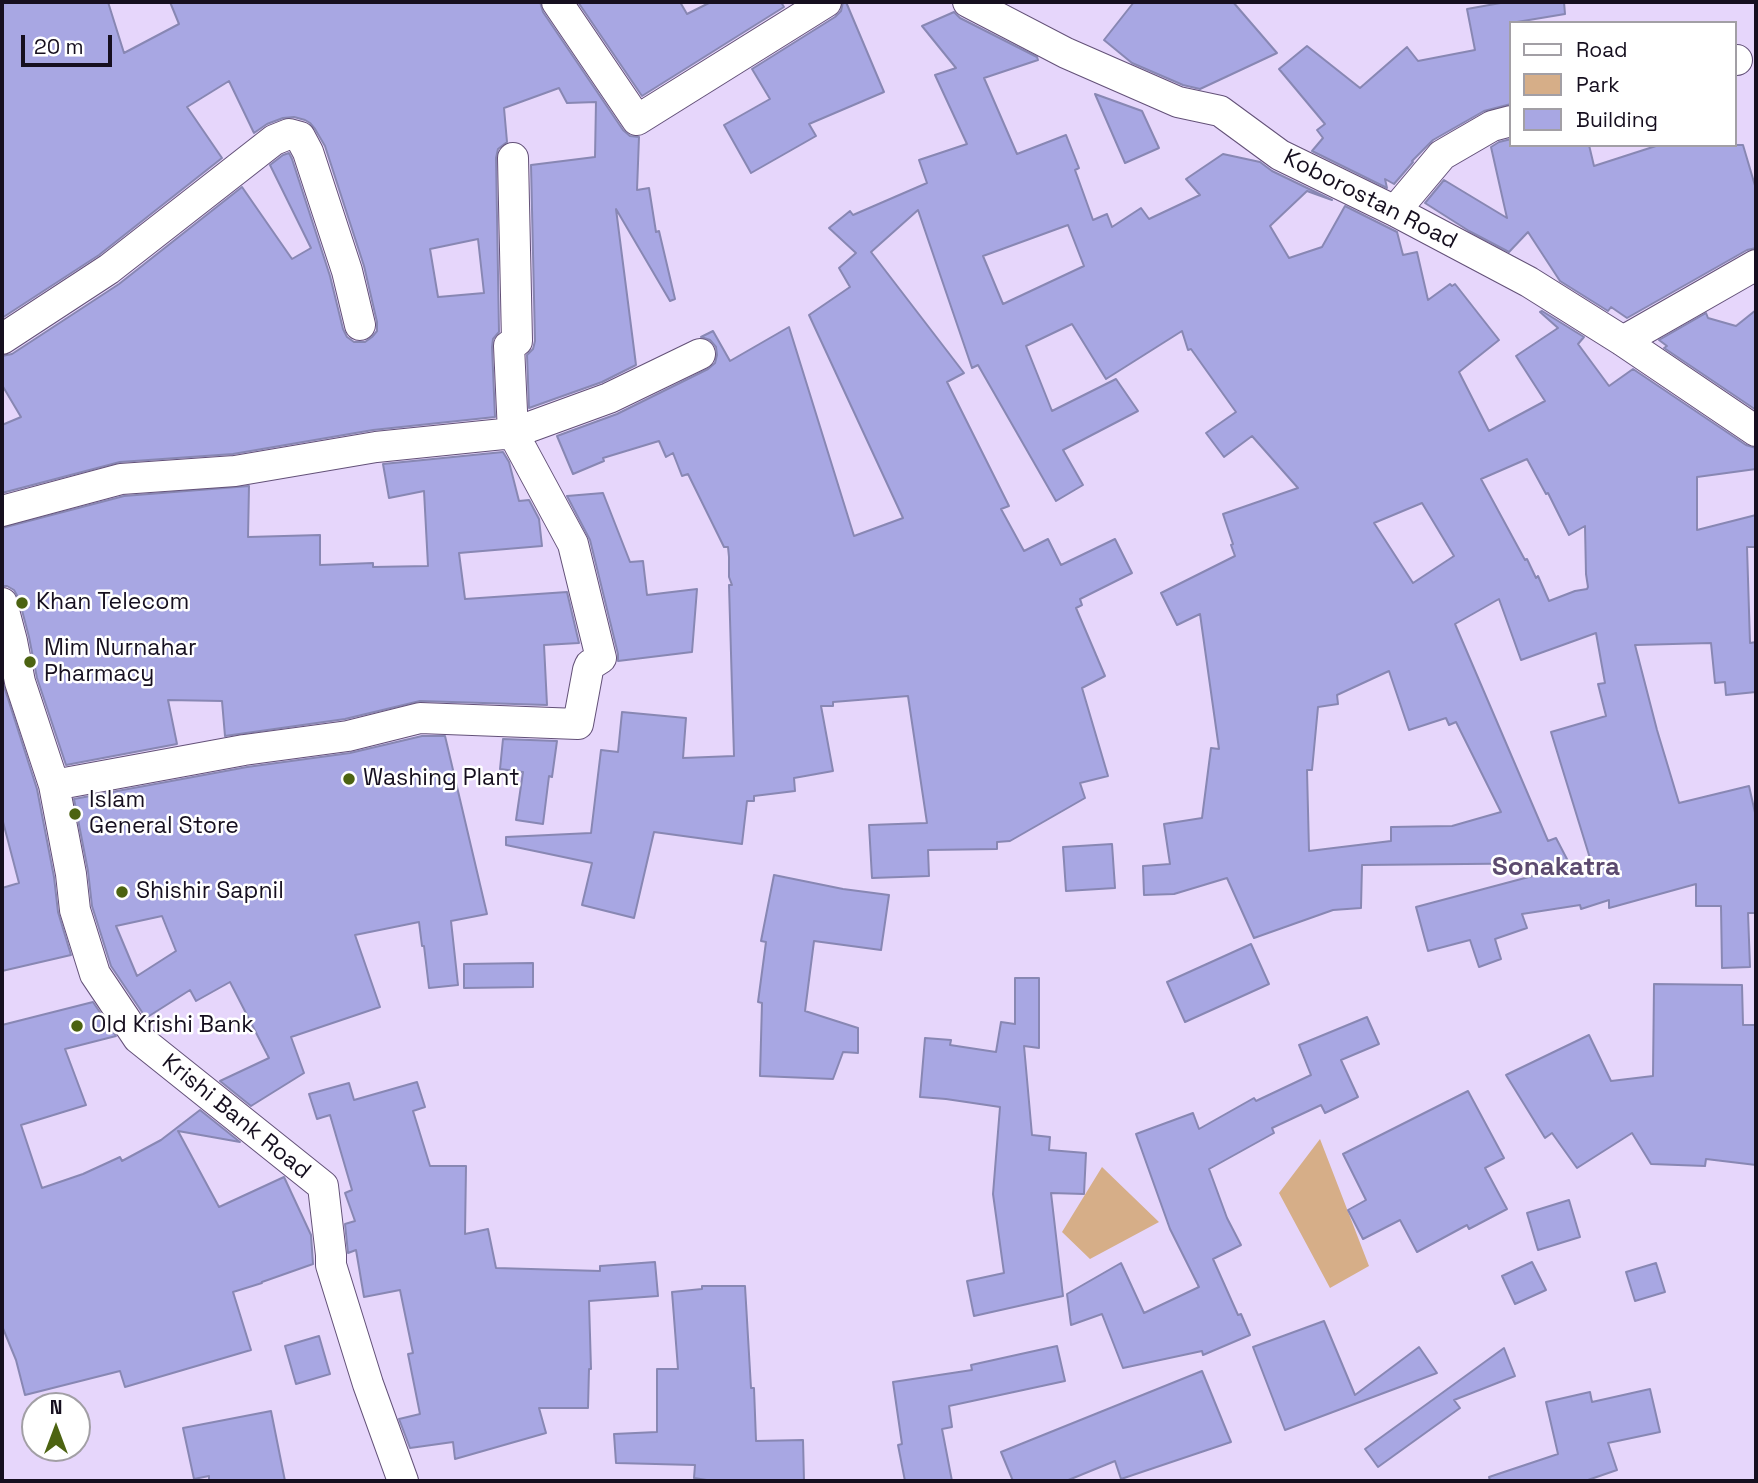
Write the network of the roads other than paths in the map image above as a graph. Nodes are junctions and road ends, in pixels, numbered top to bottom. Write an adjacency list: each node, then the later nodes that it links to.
1 (557, 2): 2 (street)
2 (826, 2)
3 (968, 2): 6 (street, Koborostan Road)
4 (1510, 121): 6 (street)
5 (513, 158): 13 (street)
6 (1395, 211): 10 (street, Koborostan Road)
7 (1756, 265): 10 (street)
8 (360, 325): 9 (street)
9 (2, 339)
10 (1623, 341): 12 (street, Koborostan Road)
11 (700, 354): 13 (street)
12 (1756, 431)
13 (513, 433): 14 (street); 17 (street)
14 (2, 511)
15 (2, 603): 16 (street, Krishi Bank Road)
16 (11, 684): 17 (street, Krishi Bank Road)
17 (54, 785): 18 (street, Krishi Bank Road)
18 (403, 1481)

